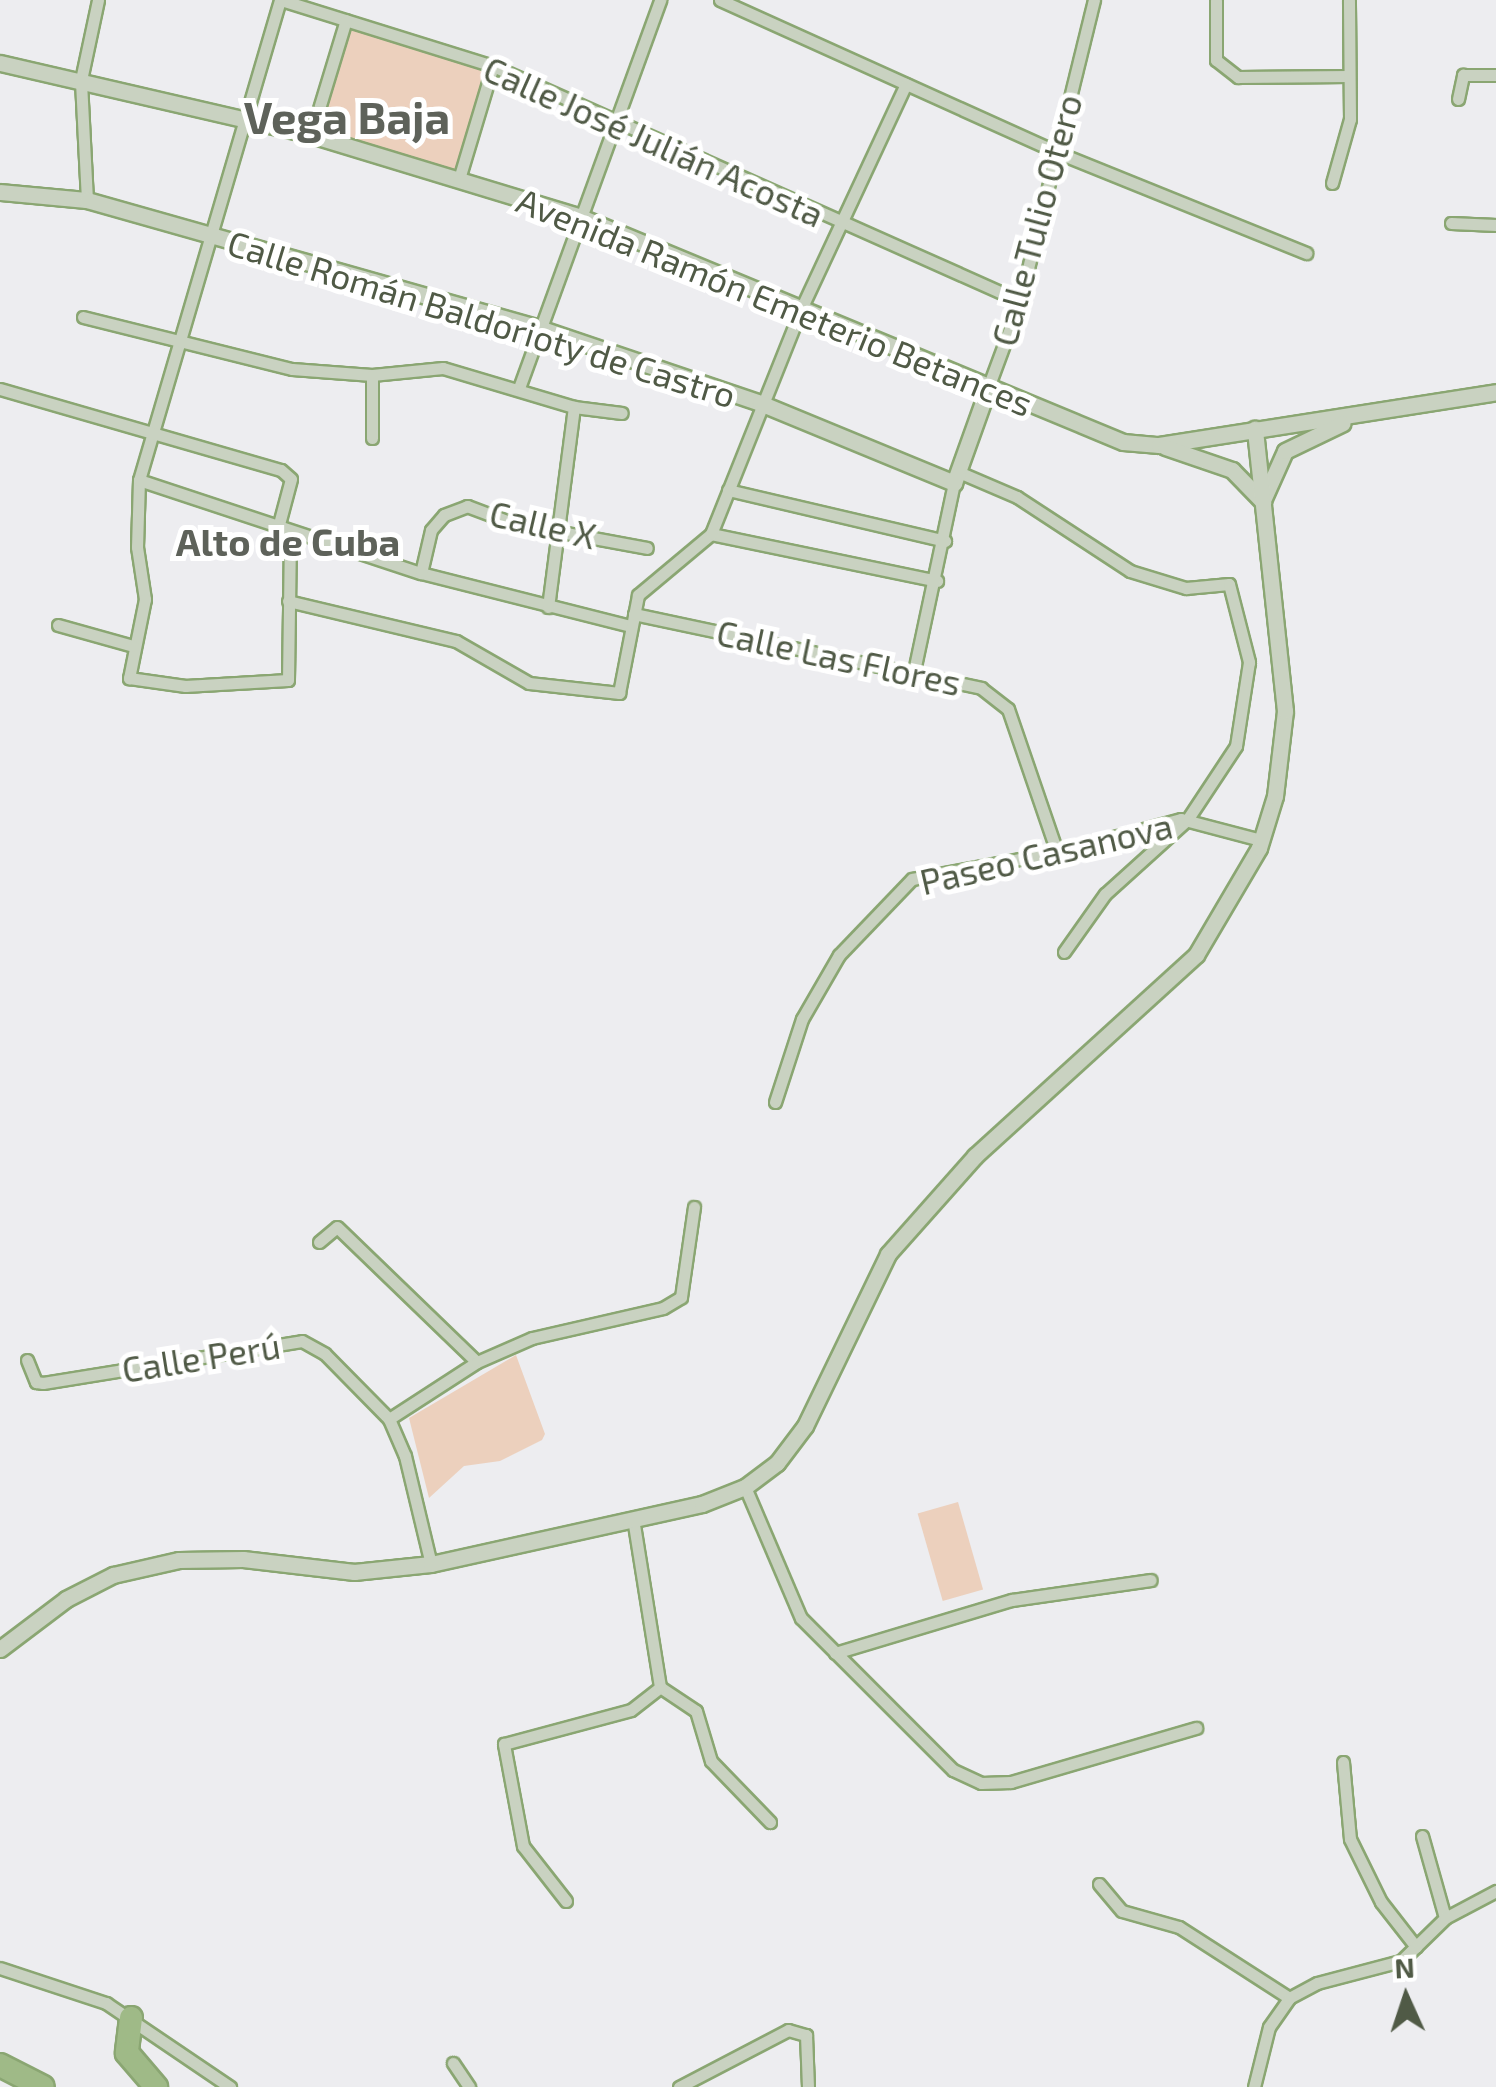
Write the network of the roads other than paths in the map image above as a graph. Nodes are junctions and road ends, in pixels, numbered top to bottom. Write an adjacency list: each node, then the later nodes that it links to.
1 (98, 0): 13 (street)
2 (280, 0): 8 (street, Calle José Julián Acosta); 16 (street)
3 (660, 0): 17 (street)
4 (720, 0): 14 (street)
5 (1094, 0): 19 (street, Calle Tulio Otero)
6 (1216, 0): 11 (street)
7 (1349, 0): 11 (street)
8 (346, 20): 10 (street, Calle José Julián Acosta); 18 (street)
9 (0, 62): 13 (street, Avenida Ramón Emeterio Betances)
10 (492, 66): 17 (street, Calle José Julián Acosta); 20 (street)
11 (1348, 76): 21 (street)
12 (1496, 76): 15 (street)
13 (81, 80): 16 (street, Avenida Ramón Emeterio Betances); 23 (street)
14 (906, 84): 19 (street); 26 (street)
15 (1458, 99)
16 (247, 120): 18 (street, Avenida Ramón Emeterio Betances); 28 (street)
17 (612, 121): 24 (street); 26 (street, Calle José Julián Acosta)
18 (311, 136): 20 (street, Avenida Ramón Emeterio Betances)
19 (1056, 152): 29 (street); 30 (street, Calle Tulio Otero)
20 (458, 179): 24 (street, Avenida Ramón Emeterio Betances)
21 (1332, 183)
22 (0, 192): 23 (street, Calle Román Baldorioty de Castro)
23 (87, 200): 28 (street, Calle Román Baldorioty de Castro)
24 (578, 216): 31 (street, Avenida Ramón Emeterio Betances); 33 (street)
25 (1451, 223): 27 (street)
26 (840, 224): 30 (street, Calle José Julián Acosta); 31 (street)
27 (1496, 225)
28 (213, 236): 33 (street, Calle Román Baldorioty de Castro); 34 (street)
29 (1306, 254)
30 (1020, 301): 36 (street, Calle Tulio Otero)
31 (801, 309): 36 (street, Avenida Ramón Emeterio Betances); 40 (street)
32 (83, 317): 34 (street)
33 (539, 328): 37 (street); 40 (street, Calle Román Baldorioty de Castro)
34 (182, 344): 35 (street); 45 (street)
35 (372, 374): 37 (street); 46 (street)
36 (989, 386): 47 (street, Avenida Ramón Emeterio Betances); 48 (street, Calle Tulio Otero)
37 (519, 388): 41 (street)
38 (0, 389): 45 (street)
39 (1496, 392): 42 (street, Avenida Ramón Emeterio Betances)
40 (760, 403): 48 (street, Calle Román Baldorioty de Castro); 50 (street)
41 (574, 407): 43 (street); 52 (street)
42 (1384, 409): 44 (street, Avenida Ramón Emeterio Betances); 51 (street)
43 (622, 414)
44 (1254, 429): 47 (street, Avenida Ramón Emeterio Betances); 51 (street)
45 (154, 430): 49 (street); 53 (street)
46 (372, 438)
47 (1159, 445): 51 (street)
48 (958, 478): 55 (street, Calle Tulio Otero); 65 (street)
49 (139, 480): 53 (street, Calle Las Flores); 63 (street)
50 (728, 490): 54 (street); 55 (street)
51 (1263, 502): 66 (street)
52 (558, 528): 56 (street, Calle X); 57 (street, Calle X); 60 (street)
53 (284, 530): 57 (street, Calle Las Flores); 59 (street)
54 (711, 534): 58 (street); 61 (street)
55 (945, 541): 58 (street, Calle Tulio Otero)
56 (647, 548)
57 (422, 573): 60 (street, Calle Las Flores)
58 (937, 580): 64 (street, Calle Tulio Otero)
59 (288, 601): 61 (street); 63 (street)
60 (548, 607): 61 (street, Calle Las Flores)
61 (630, 620): 64 (street, Calle Las Flores)
62 (58, 625): 63 (street)
63 (133, 646)
64 (914, 671): 67 (street, Calle Las Flores)
65 (1187, 820): 66 (street, Paseo Casanova); 67 (street, Paseo Casanova); 68 (street)
66 (1261, 840): 75 (street)
67 (1057, 852): 69 (street, Paseo Casanova)
68 (1064, 952)
69 (776, 1102)
70 (694, 1207): 73 (street)
71 (319, 1242): 73 (street)
72 (27, 1360): 74 (street, Calle Perú)
73 (478, 1362): 74 (street)
74 (389, 1419): 77 (street, Calle Perú)
75 (744, 1487): 76 (street); 80 (street)
76 (633, 1520): 77 (street); 81 (street)
77 (431, 1564): 79 (street)
78 (1151, 1580): 80 (street)
79 (0, 1649)
80 (836, 1653): 82 (street)
81 (660, 1687): 84 (street); 88 (street)
82 (1196, 1728)
83 (1343, 1762): 90 (street)
84 (770, 1822)
85 (1422, 1836): 89 (street)
86 (1099, 1884): 92 (street)
87 (1496, 1891): 89 (street)
88 (566, 1901)
89 (1446, 1918): 90 (street)
90 (1416, 1947): 92 (street)
91 (0, 1968): 93 (street)
92 (1290, 1998): 102 (street)
93 (131, 2018): 97 (highway); 98 (street)
94 (453, 2063): 99 (street)
95 (0, 2066): 96 (highway)
96 (43, 2087)
97 (156, 2087)
98 (230, 2087)
99 (469, 2087)
100 (679, 2087): 101 (street)
101 (808, 2087)
102 (1254, 2087)

